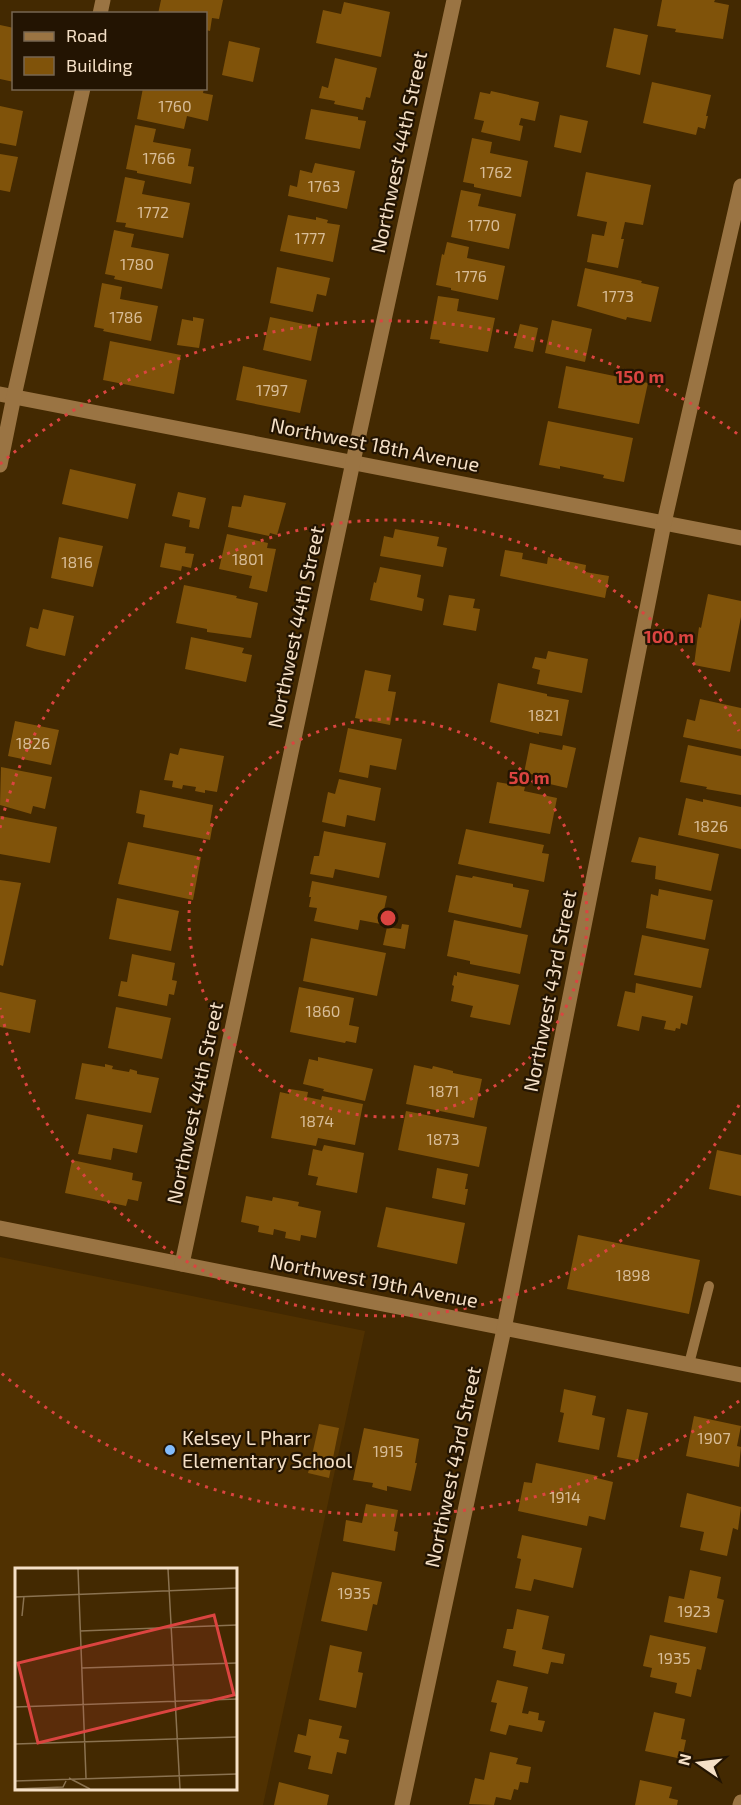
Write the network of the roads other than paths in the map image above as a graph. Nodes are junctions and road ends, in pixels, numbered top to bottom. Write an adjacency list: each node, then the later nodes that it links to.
1 (454, 0): 5 (street, Northwest 44th Street)
2 (83, 90): 4 (street)
3 (741, 186): 7 (street, Northwest 43rd Street)
4 (7, 395): 5 (street, Northwest 18th Avenue); 6 (street)
5 (353, 462): 7 (street, Northwest 18th Avenue); 10 (street, Northwest 44th Street)
6 (0, 465)
7 (664, 523): 8 (street, Northwest 18th Avenue); 12 (street, Northwest 43rd Street)
8 (741, 538)
9 (0, 1228): 10 (street, Northwest 19th Avenue)
10 (182, 1264): 12 (street, Northwest 19th Avenue)
11 (709, 1286): 13 (lane)
12 (504, 1329): 13 (street, Northwest 19th Avenue); 15 (street, Northwest 43rd Street)
13 (689, 1364): 14 (street, Northwest 19th Avenue)
14 (741, 1375)
15 (402, 1805)

